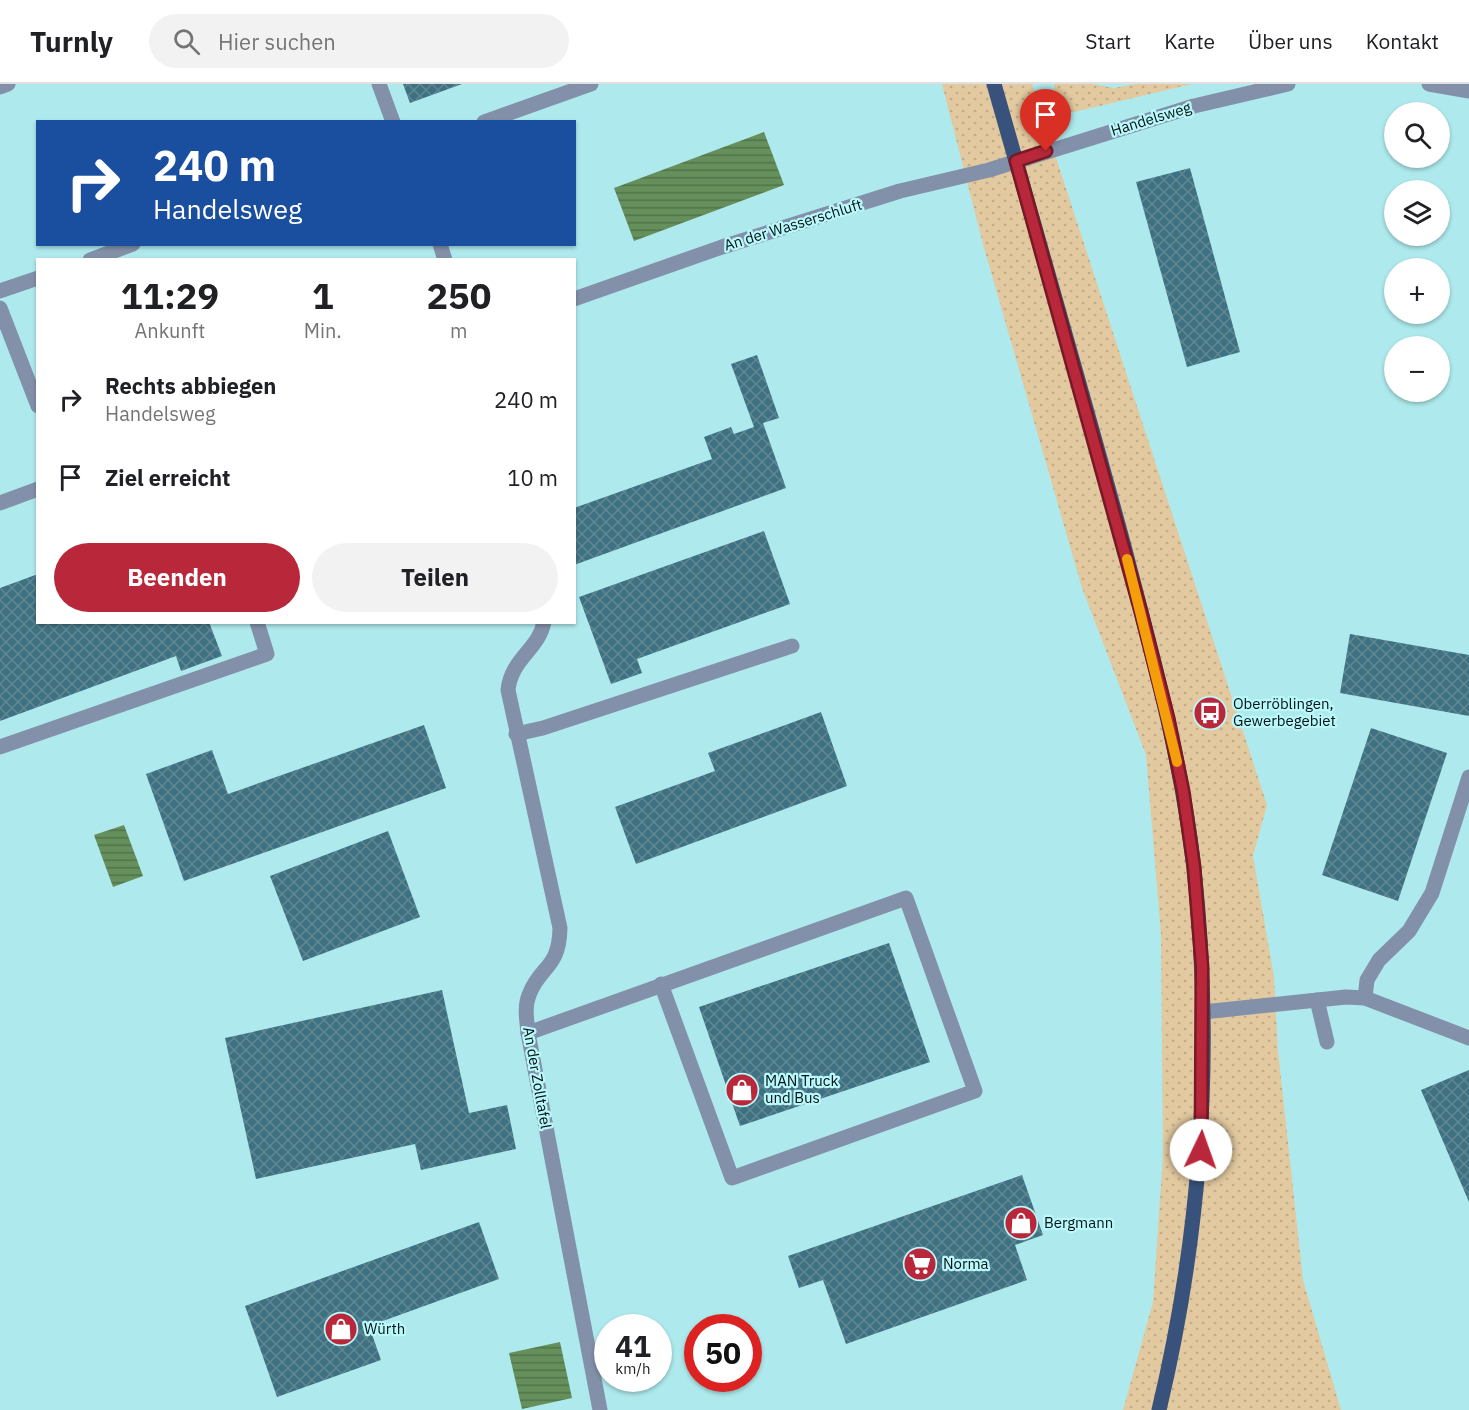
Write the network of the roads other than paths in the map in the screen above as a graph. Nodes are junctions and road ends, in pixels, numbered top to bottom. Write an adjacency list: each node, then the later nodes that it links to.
1 (8, 84): 7 (street)
2 (380, 84): 9 (street)
3 (591, 84): 10 (street)
4 (994, 84): 11 (main road)
5 (1288, 84): 11 (street, Handelsweg)
6 (1430, 84): 8 (street)
7 (0, 87)
8 (1469, 91)
9 (392, 120)
10 (490, 120)
11 (1016, 161): 16 (street, An der Wasserschluft); 30 (main road)
12 (128, 246): 13 (street)
13 (95, 258)
14 (36, 279): 15 (street)
15 (0, 291)
16 (576, 298)
17 (0, 308): 18 (street)
18 (36, 401)
19 (36, 490): 20 (street)
20 (0, 503)
21 (257, 624): 25 (street)
22 (543, 624): 24 (street, An der Zolltafel)
23 (792, 646): 24 (street)
24 (516, 734): 31 (street, An der Zolltafel)
25 (0, 747)
26 (1469, 777): 28 (street)
27 (662, 984): 27 (street); 31 (street)
28 (1365, 998): 29 (street); 32 (street)
29 (1317, 1000): 30 (street); 33 (street)
30 (1203, 1012): 35 (main road)
31 (528, 1033): 34 (street, An der Zolltafel)
32 (1469, 1038)
33 (1327, 1042)
34 (600, 1410)
35 (1159, 1410)

